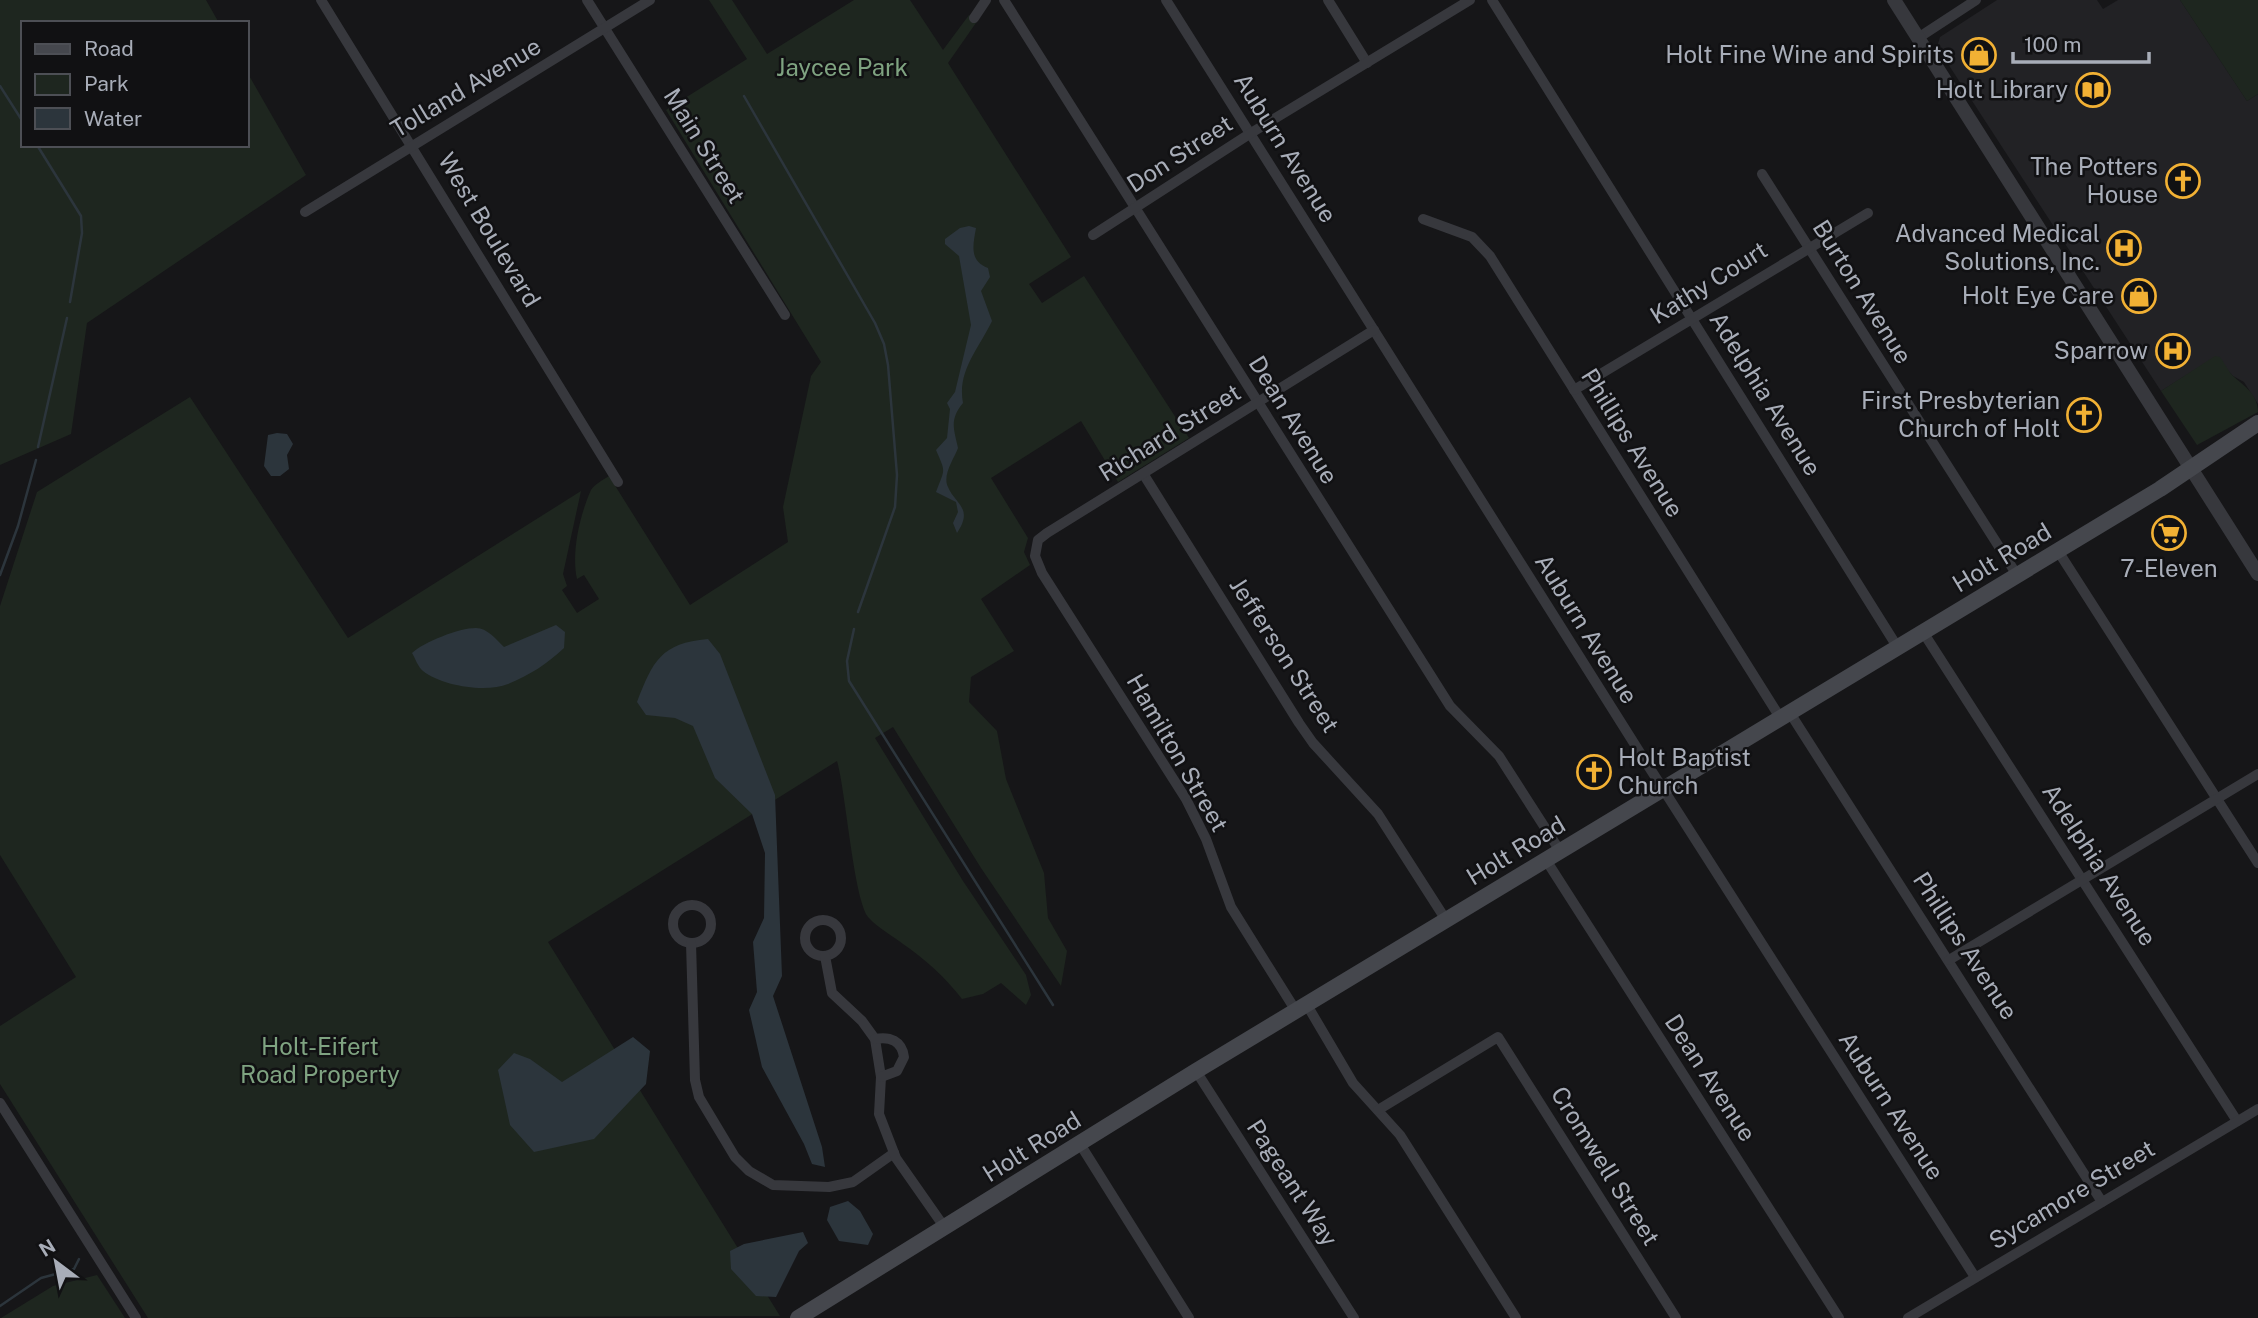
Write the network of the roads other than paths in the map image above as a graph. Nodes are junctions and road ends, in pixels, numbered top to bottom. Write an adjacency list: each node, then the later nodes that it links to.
1 (321, 0): 17 (street, West Boulevard)
2 (587, 0): 13 (street, Main Street)
3 (650, 0): 13 (street, Tolland Avenue)
4 (986, 0): 12 (street)
5 (1004, 0): 19 (street, Dean Avenue)
6 (1166, 0): 16 (street, Auburn Avenue)
7 (1328, 0): 15 (street)
8 (1470, 0): 15 (street, Don Street)
9 (1492, 0): 26 (street, Adelphia Avenue)
10 (1894, 0): 14 (street)
11 (1976, 0): 14 (street)
12 (974, 18)
13 (604, 28): 17 (street, Tolland Avenue); 25 (street, Main Street)
14 (1918, 38): 31 (street)
15 (1367, 63): 16 (street, Don Street)
16 (1251, 132): 19 (street, Don Street); 27 (street, Auburn Avenue)
17 (412, 145): 20 (street, Tolland Avenue); 33 (street, West Boulevard)
18 (1762, 174): 24 (street, Burton Avenue)
19 (1135, 209): 23 (street, Don Street); 29 (street, Dean Avenue)
20 (304, 212)
21 (1868, 213): 24 (street, Kathy Court)
22 (1423, 219): 28 (street, Phillips Avenue)
23 (1093, 235)
24 (1808, 248): 26 (street, Kathy Court); 37 (street, Burton Avenue)
25 (785, 315)
26 (1693, 318): 28 (street, Kathy Court); 39 (street, Adelphia Avenue)
27 (1374, 330): 29 (street, Richard Street); 42 (street, Auburn Avenue)
28 (1574, 390): 40 (street, Phillips Avenue)
29 (1257, 403): 32 (street, Richard Street); 44 (street, Dean Avenue)
30 (2258, 423): 31 (main road, Holt Road)
31 (2191, 470): 34 (main road, Holt Road); 36 (street)
32 (1144, 475): 35 (street, Richard Street); 48 (street, Jefferson Street)
33 (618, 482)
34 (2058, 551): 37 (main road, Holt Road); 43 (street)
35 (1035, 556): 52 (street, Hamilton Street)
36 (2258, 574)
37 (2017, 575): 38 (main road, Holt Road)
38 (1923, 632): 39 (main road, Holt Road); 47 (street, Adelphia Avenue)
39 (1898, 648): 40 (main road, Holt Road)
40 (1786, 716): 42 (main road, Holt Road); 51 (street, Phillips Avenue)
41 (2258, 774): 43 (street)
42 (1663, 789): 44 (main road, Holt Road); 64 (street, Auburn Avenue)
43 (2218, 799): 46 (street); 47 (street)
44 (1560, 851): 45 (main road, Holt Road)
45 (1546, 860): 48 (main road, Holt Road); 71 (street, Dean Avenue)
46 (2258, 863)
47 (2083, 878): 51 (street); 59 (street, Adelphia Avenue)
48 (1446, 920): 52 (main road, Holt Road)
49 (691, 943): 61 (street)
50 (825, 956): 53 (street)
51 (1949, 960): 62 (street, Phillips Avenue)
52 (1301, 1008): 54 (main road, Holt Road); 58 (street, Hamilton Street)
53 (875, 1039): 55 (street); 55 (street)
54 (1196, 1071): 60 (main road, Holt Road); 68 (street, Pageant Way)
55 (881, 1077): 61 (street)
56 (0, 1103): 65 (street)
57 (2258, 1109): 59 (street, Sycamore Street)
58 (1378, 1110): 69 (street, Hamilton Street); 70 (street, Cromwell Street)
59 (2237, 1121): 62 (street, Sycamore Street)
60 (1080, 1144): 63 (main road, Holt Road); 67 (street)
61 (894, 1153): 63 (street)
62 (2102, 1202): 64 (street, Sycamore Street)
63 (945, 1228): 66 (main road, Holt Road)
64 (1975, 1277): 72 (street, Sycamore Street)
65 (136, 1318)
66 (798, 1318)
67 (1189, 1318)
68 (1354, 1318)
69 (1516, 1318)
70 (1676, 1318)
71 (1839, 1318)
72 (1908, 1318)

